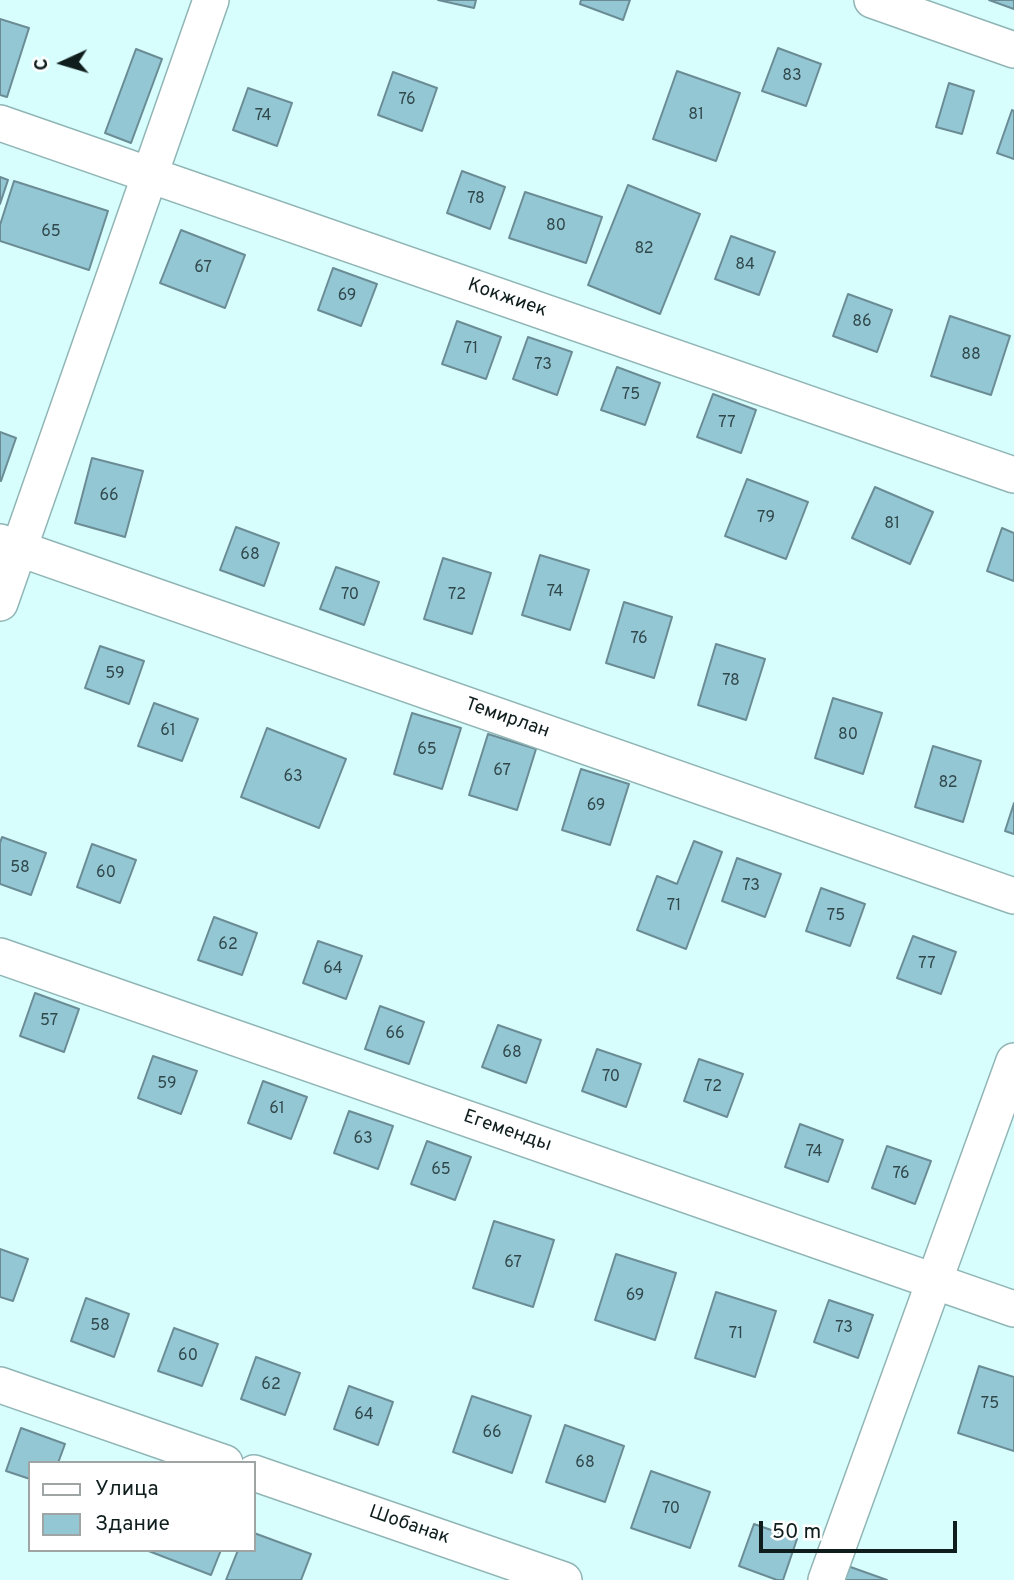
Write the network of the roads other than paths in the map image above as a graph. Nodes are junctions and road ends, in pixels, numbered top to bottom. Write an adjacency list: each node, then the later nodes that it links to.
1 (211, 0): 5 (street)
2 (872, 0): 3 (street)
3 (1014, 50)
4 (0, 123): 5 (street, Кокжиек)
5 (150, 175): 6 (street, Кокжиек); 7 (street)
6 (1014, 475)
7 (9, 546): 8 (street); 9 (street, Темирлан)
8 (0, 603)
9 (1014, 896)
10 (0, 956): 12 (street, Егеменды)
11 (1014, 1061): 12 (street)
12 (934, 1281): 13 (street, Егеменды); 18 (street)
13 (1014, 1309)
14 (0, 1385): 15 (street)
15 (219, 1461)
16 (256, 1474): 17 (street, Шобанак)
17 (564, 1580)
18 (826, 1580)

